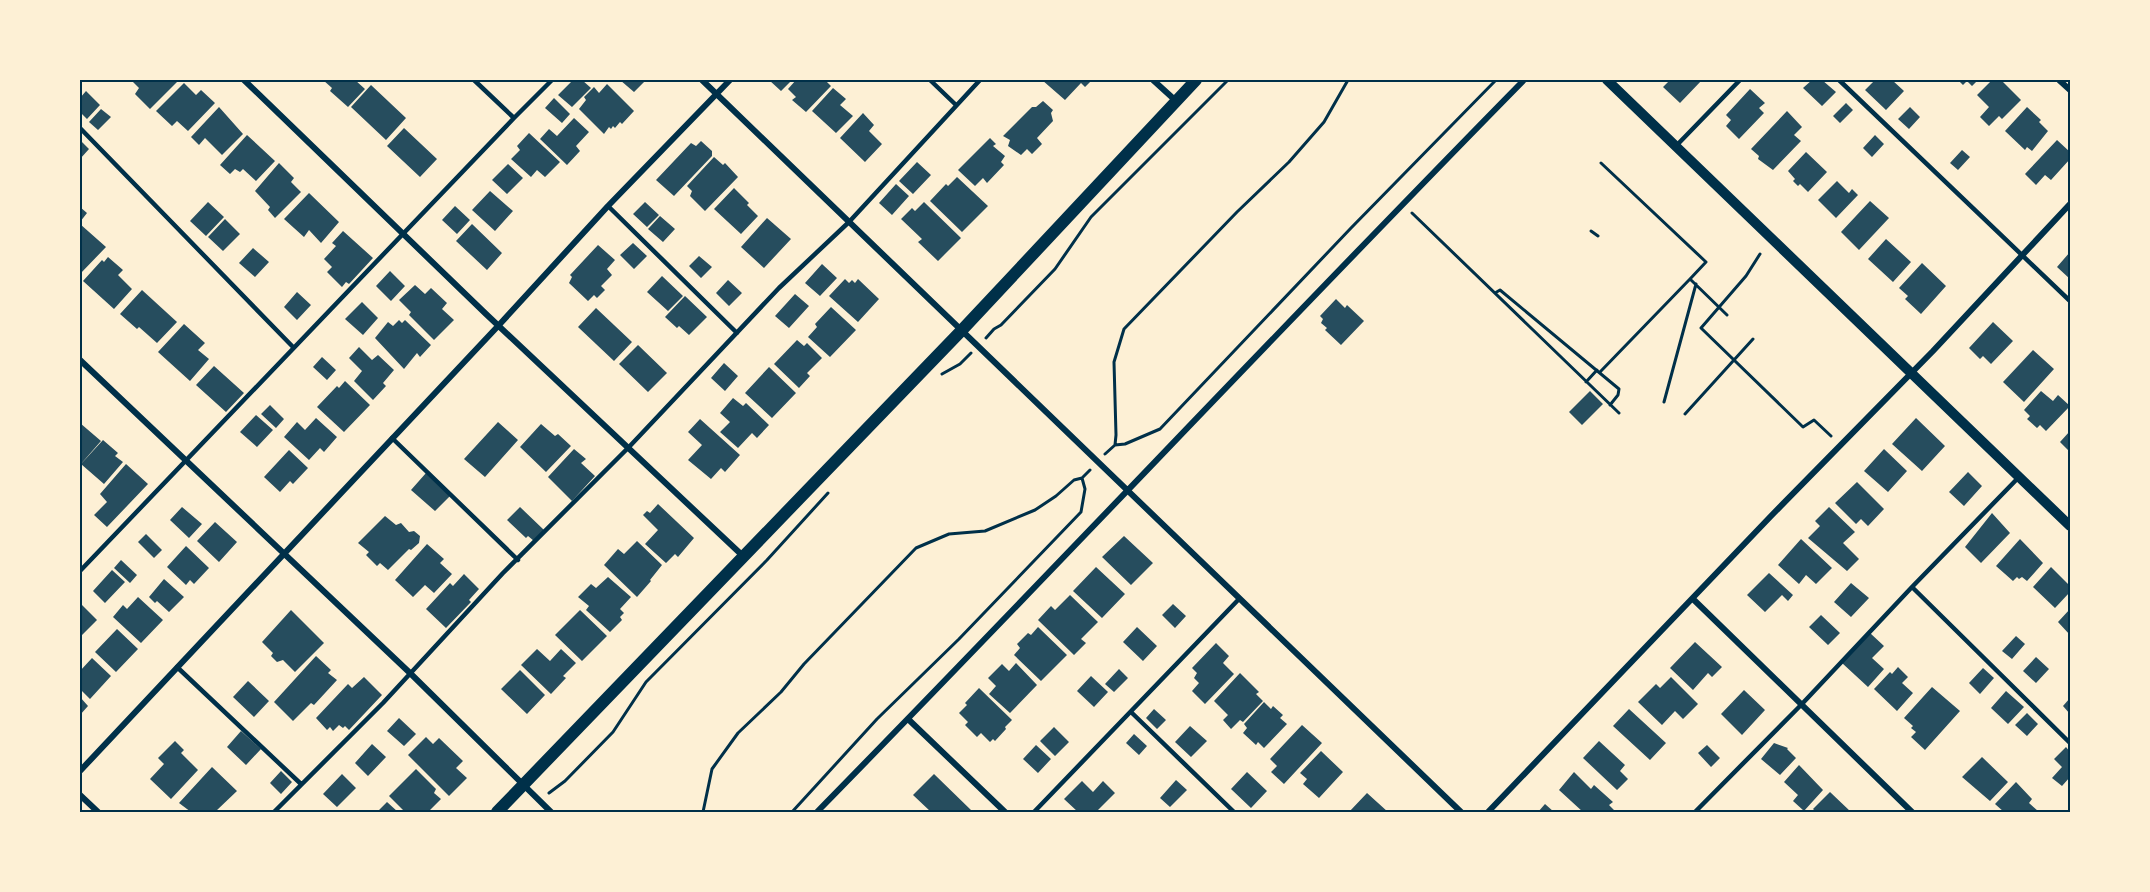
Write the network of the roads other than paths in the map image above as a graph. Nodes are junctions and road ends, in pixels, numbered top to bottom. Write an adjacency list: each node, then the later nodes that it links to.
1 (244, 80): 25 (street)
2 (474, 80): 19 (lane)
3 (552, 80): 19 (lane)
4 (702, 80): 16 (street)
5 (730, 80): 16 (street)
6 (930, 80): 18 (lane)
7 (980, 80): 18 (lane)
8 (1153, 80): 17 (street)
9 (1196, 80): 17 (main road)
10 (1524, 80): 38 (street)
11 (1607, 80): 21 (street)
12 (1740, 80): 21 (lane)
13 (1839, 80): 26 (lane)
14 (2059, 80): 15 (street)
15 (2070, 90)
16 (717, 93): 23 (street); 24 (street)
17 (1175, 100): 29 (main road)
18 (955, 104): 24 (lane)
19 (514, 118): 25 (lane)
20 (80, 128): 31 (lane)
21 (1676, 146): 33 (street)
22 (2070, 204): 26 (street)
23 (608, 206): 28 (street); 30 (lane)
24 (849, 222): 29 (street); 30 (lane)
25 (403, 233): 28 (street); 31 (lane)
26 (2022, 255): 27 (lane); 33 (street)
27 (2070, 301)
28 (499, 326): 34 (street); 35 (street)
29 (962, 330): 38 (street); 41 (main road)
30 (737, 333): 35 (lane)
31 (293, 346): 36 (lane)
32 (80, 360): 36 (street)
33 (1912, 373): 37 (street); 46 (street)
34 (392, 438): 40 (street); 42 (lane)
35 (628, 447): 41 (street); 42 (lane)
36 (184, 460): 40 (street); 43 (lane)
37 (2019, 477): 39 (street); 44 (lane)
38 (1128, 491): 45 (street); 51 (street)
39 (2070, 526)
40 (282, 554): 47 (street); 48 (street)
41 (743, 556): 55 (main road)
42 (518, 560): 48 (lane)
43 (80, 570)
44 (1912, 587): 49 (lane); 52 (lane)
45 (1239, 599): 50 (lane); 65 (street)
46 (1693, 599): 49 (street); 66 (street)
47 (177, 668): 53 (street); 54 (lane)
48 (410, 673): 54 (lane); 55 (street)
49 (1801, 705): 67 (lane); 68 (street)
50 (1131, 712): 63 (lane); 64 (lane)
51 (908, 719): 61 (street); 62 (street)
52 (2070, 743)
53 (80, 771)
54 (301, 784): 58 (lane)
55 (523, 785): 59 (main road); 60 (street)
56 (80, 795): 57 (street)
57 (98, 813)
58 (274, 813)
59 (496, 813)
60 (551, 813)
61 (817, 813)
62 (1005, 813)
63 (1035, 813)
64 (1234, 813)
65 (1461, 813)
66 (1488, 813)
67 (1695, 813)
68 (1912, 813)

